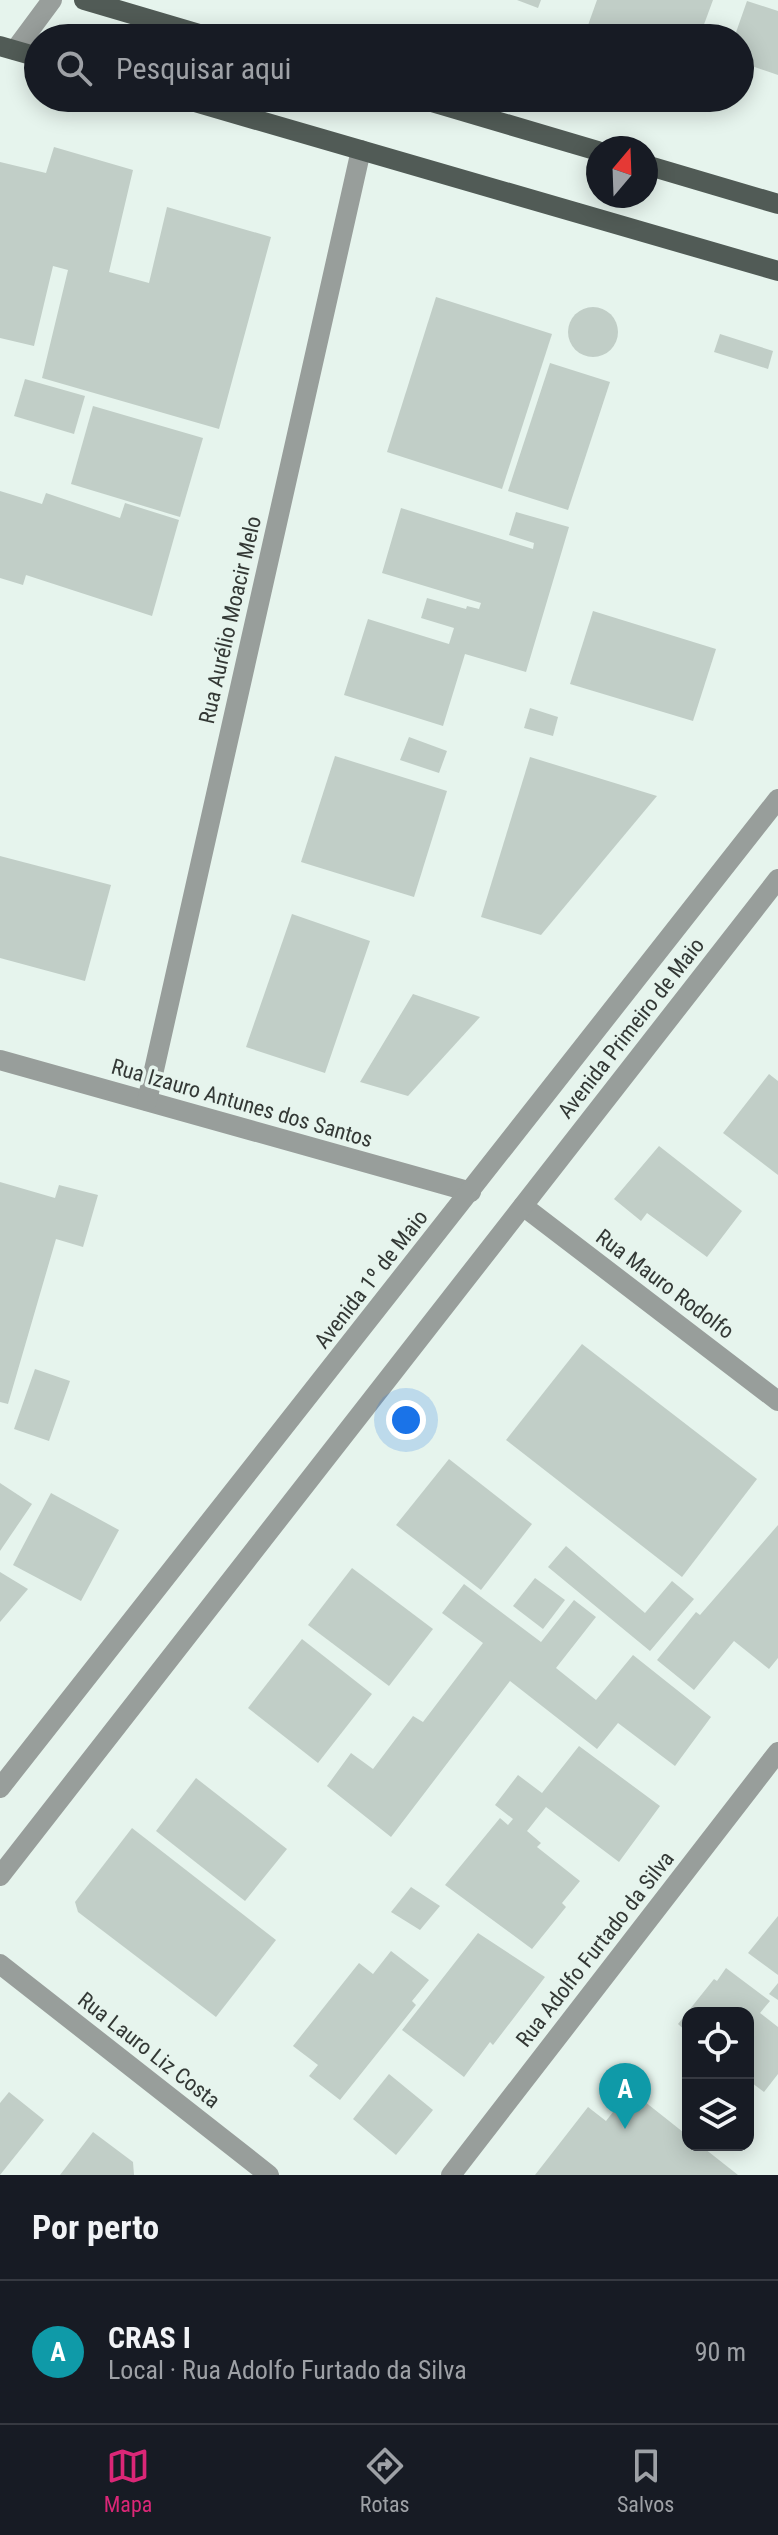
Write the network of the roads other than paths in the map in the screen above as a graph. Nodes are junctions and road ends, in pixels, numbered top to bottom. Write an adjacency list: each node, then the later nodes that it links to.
1 (52, 0): 3 (street)
2 (84, 0): 4 (main road)
3 (30, 24)
4 (165, 24)
5 (24, 30): 6 (street)
6 (7, 48)
7 (229, 112): 10 (main road)
8 (466, 112): 9 (main road)
9 (586, 147)
10 (361, 150): 13 (main road); 17 (street, Rua Aurélio Moacir Melo)
11 (658, 169): 12 (main road)
12 (778, 204)
13 (778, 271)
14 (778, 799): 18 (street, Avenida 1º de Maio)
15 (778, 879): 19 (street, Avenida Primeiro de Maio)
16 (0, 1060): 17 (street, Rua Izauro Antunes dos Santos)
17 (147, 1101): 18 (street, Rua Izauro Antunes dos Santos)
18 (471, 1192): 22 (street, Avenida 1º de Maio)
19 (523, 1206): 20 (street, Rua Mauro Rodolfo); 23 (street)
20 (778, 1401)
21 (778, 1752): 26 (street, Rua Adolfo Furtado da Silva)
22 (0, 1788)
23 (0, 1876)
24 (0, 1964): 25 (street, Rua Lauro Liz Costa)
25 (269, 2175)
26 (451, 2175)

